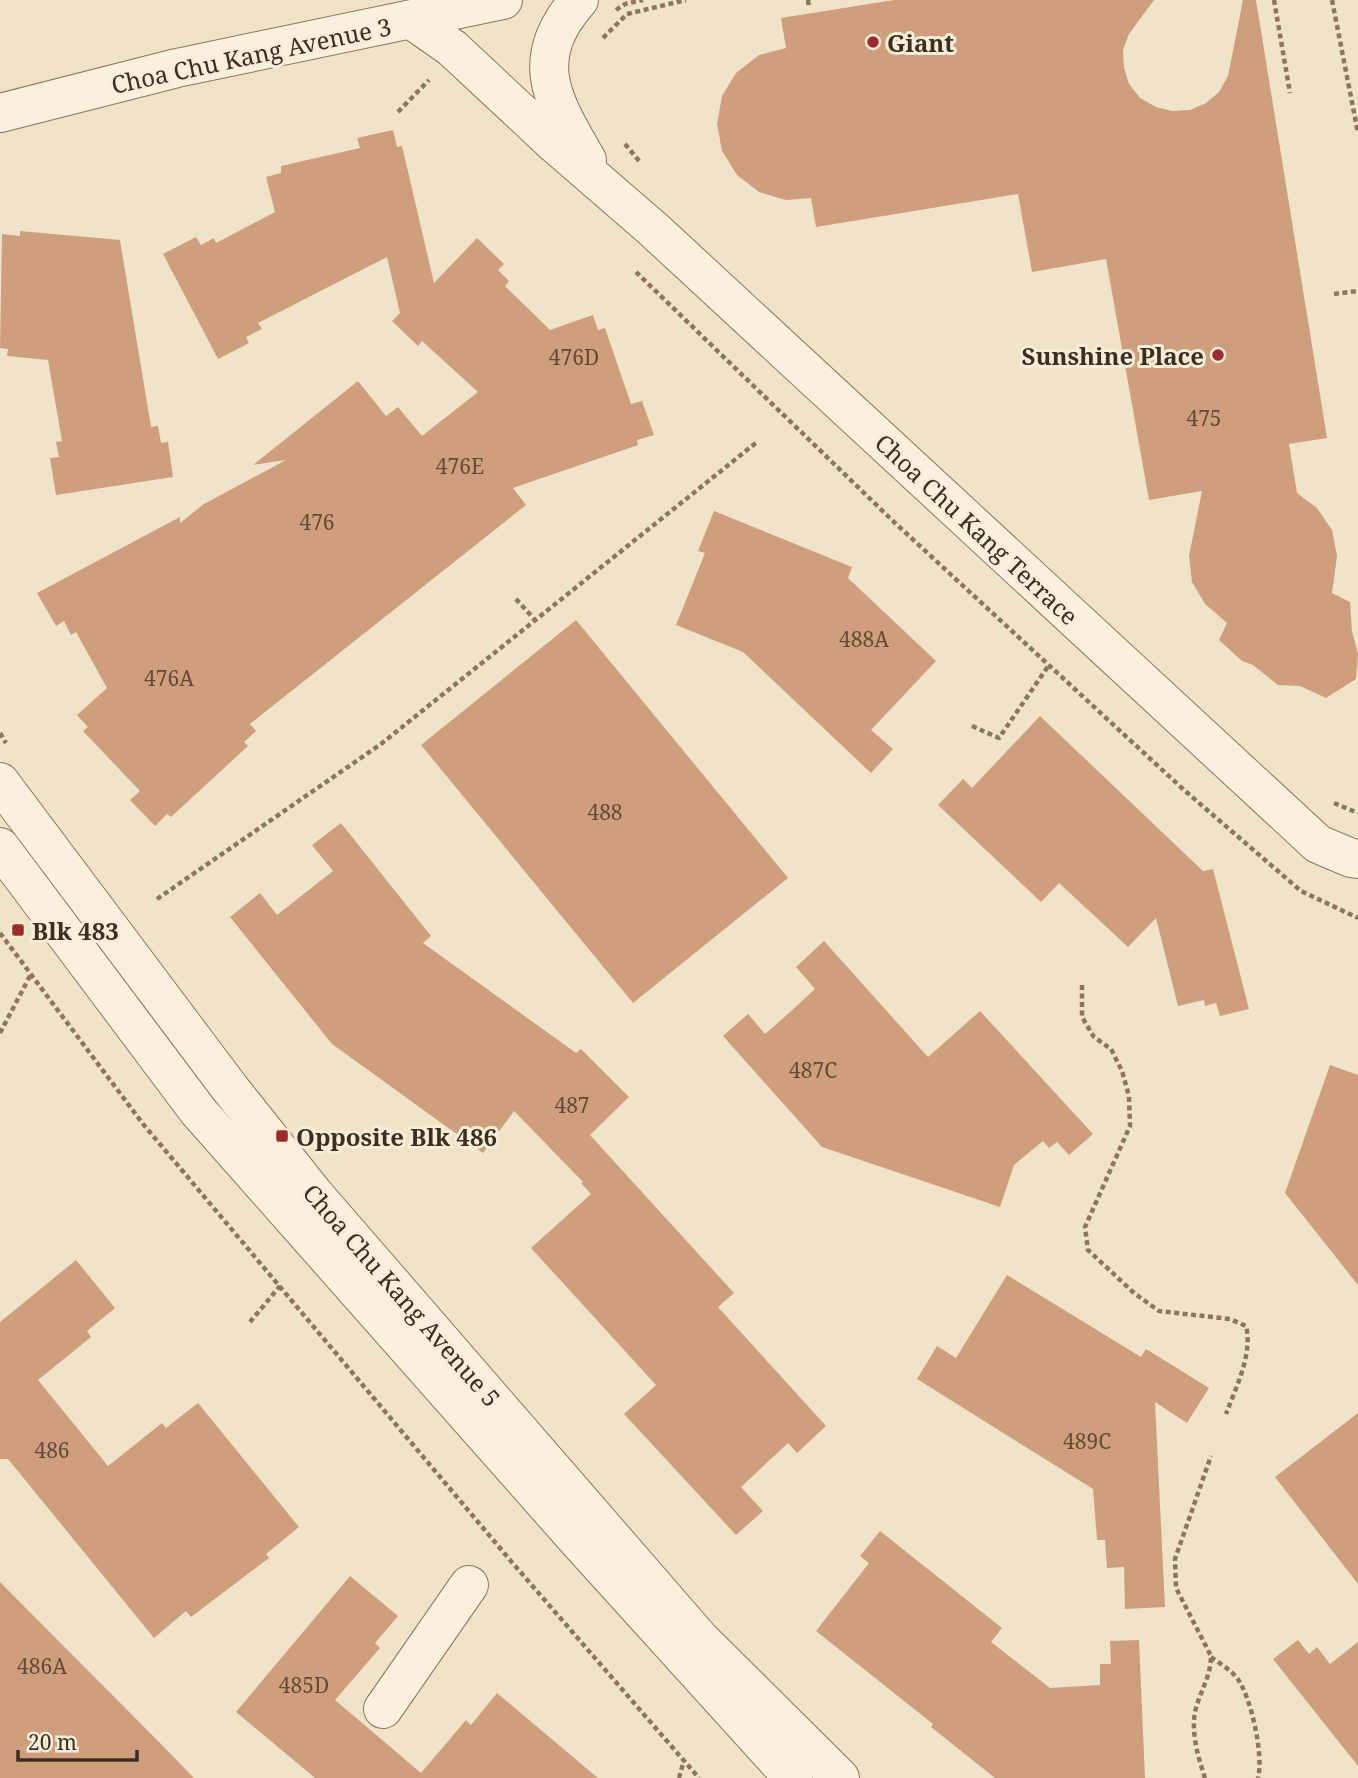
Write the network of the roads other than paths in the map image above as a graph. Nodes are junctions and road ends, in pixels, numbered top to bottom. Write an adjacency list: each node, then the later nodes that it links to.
1 (503, 0): 3 (street, Choa Chu Kang Avenue 3)
2 (579, 0): 5 (street, Choa Chu Kang Terrace)
3 (412, 20): 4 (street, Choa Chu Kang Avenue 3); 5 (street, Choa Chu Kang Terrace)
4 (0, 113)
5 (602, 186): 8 (street, Choa Chu Kang Terrace)
6 (0, 782): 12 (street, Choa Chu Kang Avenue 5)
7 (0, 847): 11 (street, Choa Chu Kang Avenue 5)
8 (1358, 859)
9 (469, 1585): 10 (street)
10 (383, 1709)
11 (793, 1778)
12 (840, 1778)

